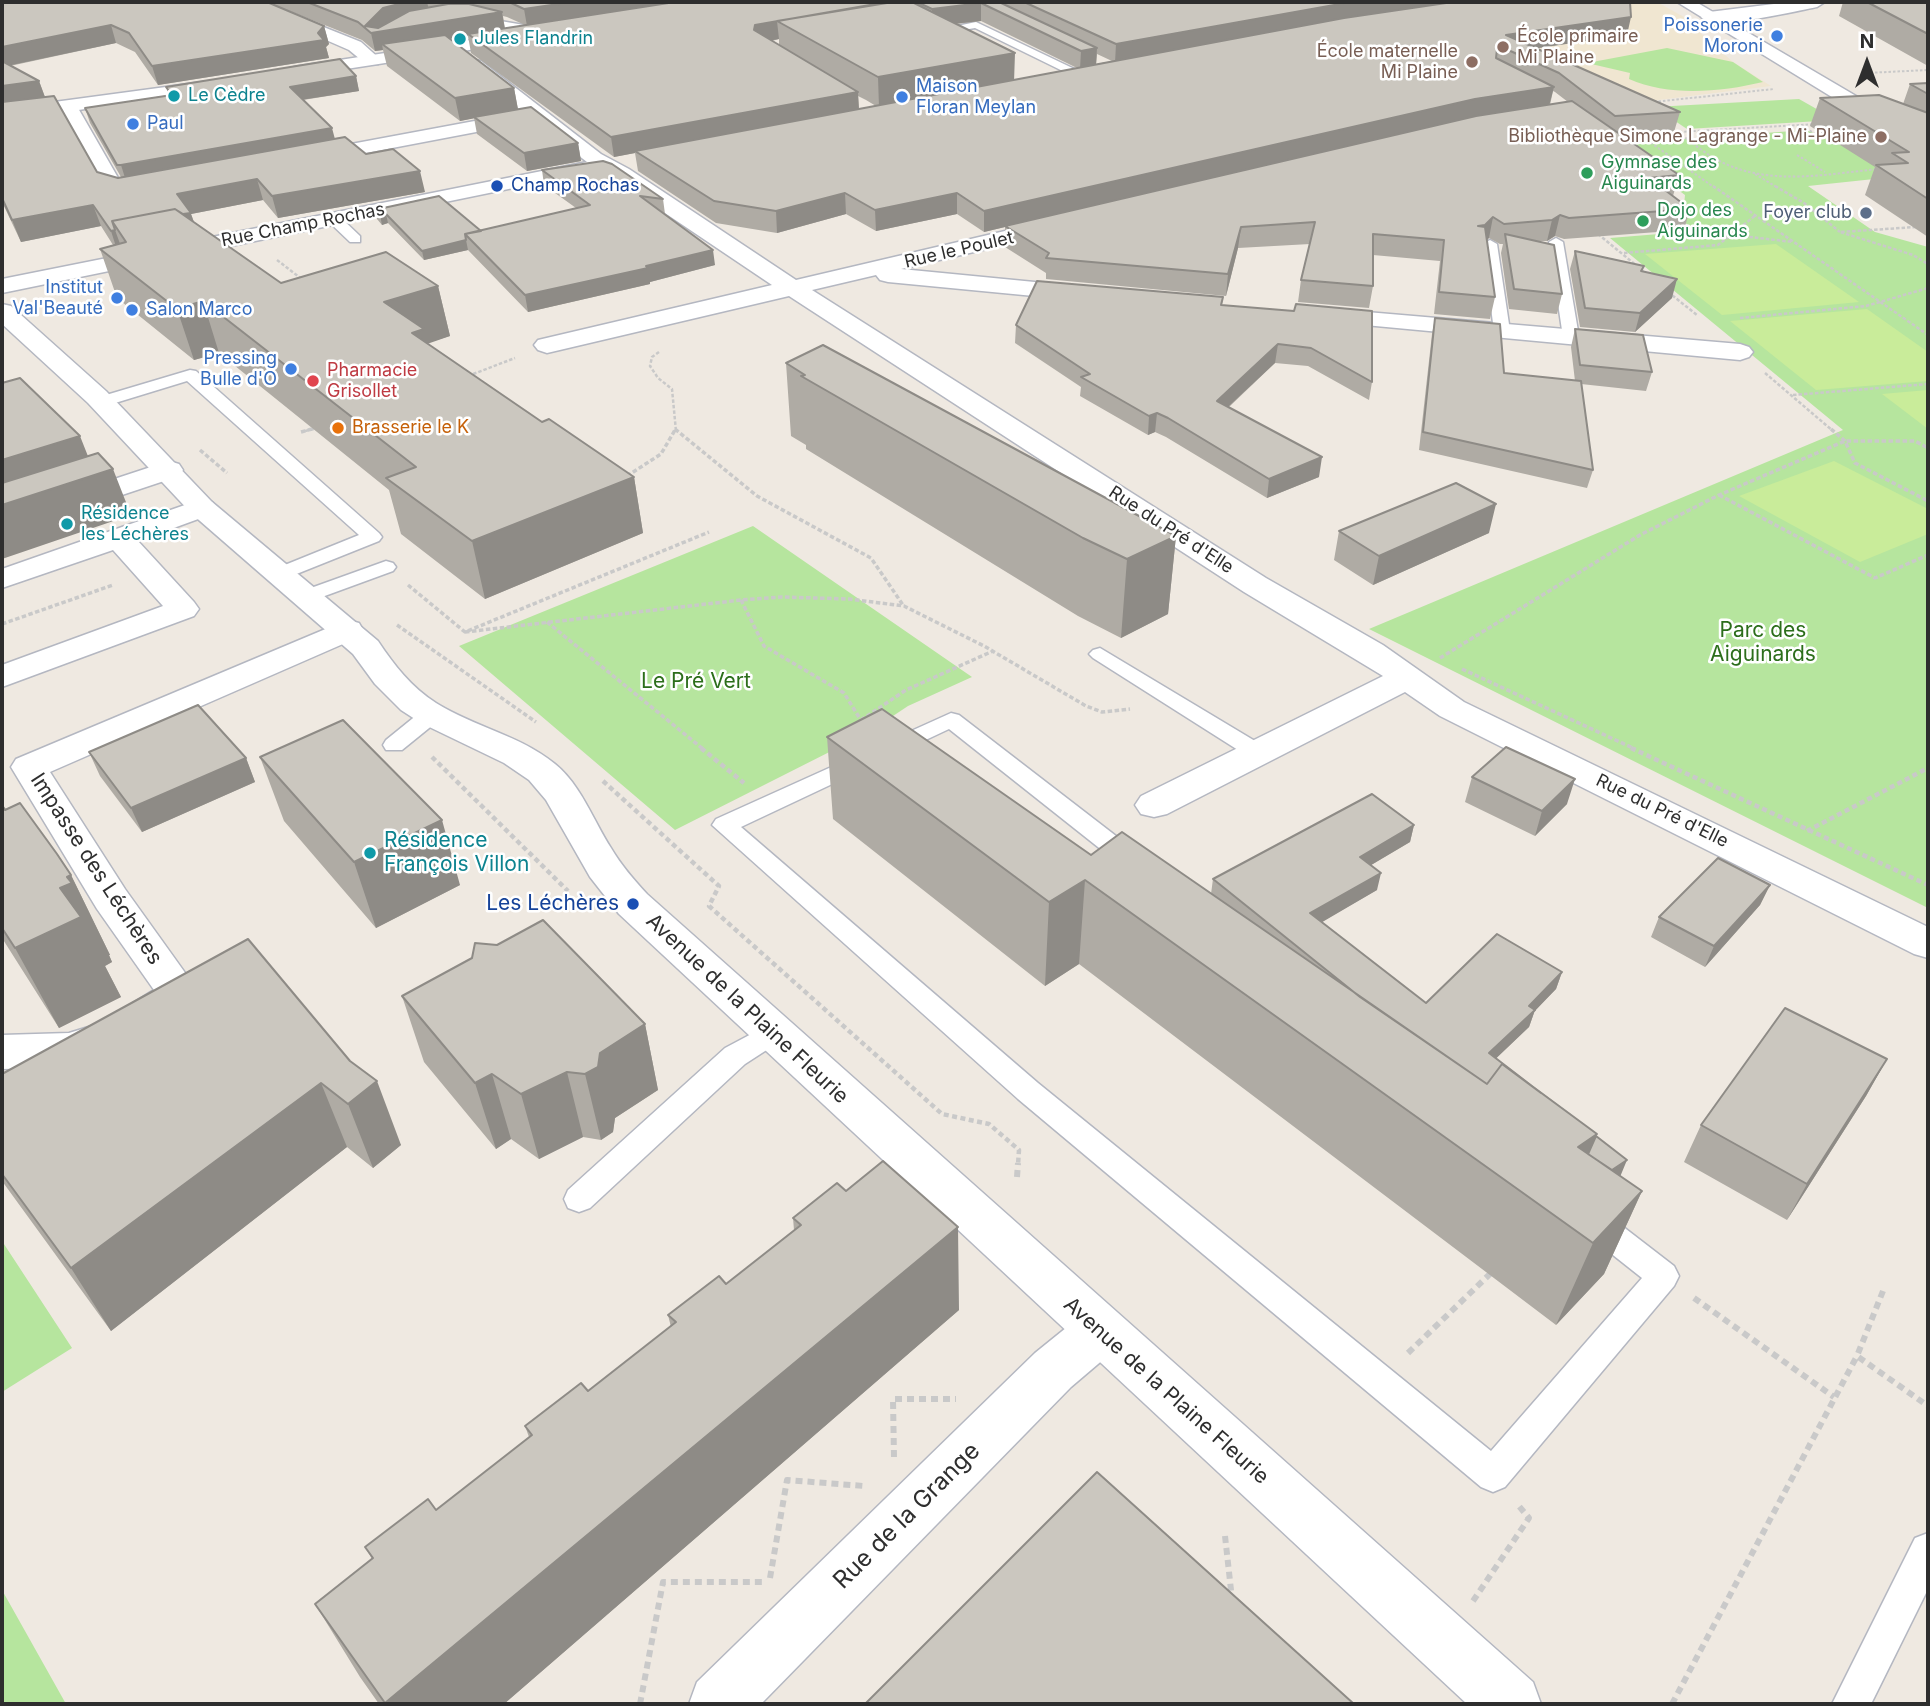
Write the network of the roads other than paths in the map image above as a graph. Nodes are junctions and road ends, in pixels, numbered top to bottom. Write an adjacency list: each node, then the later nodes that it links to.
1 (247, 2): 11 (street)
2 (1685, 2): 4 (street)
3 (1817, 2): 4 (street)
4 (1709, 17): 21 (street)
5 (454, 22): 8 (lane)
6 (920, 26): 7 (lane)
7 (932, 32): 9 (lane); 14 (lane)
8 (538, 33): 10 (street); 11 (street)
9 (955, 44)
10 (454, 48): 11 (street); 19 (street, Rue du Pré d'Elle)
11 (380, 53): 13 (street)
12 (1106, 72): 14 (street)
13 (276, 75)
14 (1083, 77): 16 (street)
15 (239, 81): 17 (street)
16 (1048, 83)
17 (69, 108): 18 (street); 20 (street); 25 (street)
18 (2, 115)
19 (538, 115): 23 (street); 24 (street, Rue du Pré d'Elle)
20 (2, 122)
21 (1928, 138)
22 (646, 160): 24 (street, Rue Champ Rochas)
23 (295, 161)
24 (610, 165): 26 (street, Rue Champ Rochas); 33 (street, Rue du Pré d'Elle)
25 (171, 184)
26 (334, 219): 28 (lane); 32 (street, Rue Champ Rochas)
27 (1079, 221): 31 (street, Rue le Poulet)
28 (355, 239)
29 (1556, 242): 38 (lane)
30 (1490, 244): 37 (lane)
31 (867, 272): 33 (street, Rue le Poulet); 34 (street)
32 (2, 286)
33 (794, 287): 39 (street, Rue le Poulet); 54 (street, Rue du Pré d'Elle)
34 (1115, 297)
35 (1294, 313): 37 (street)
36 (5, 318): 41 (street, Avenue de la Plaine Fleurie)
37 (1502, 331): 38 (street)
38 (1571, 337): 40 (street)
39 (547, 345)
40 (1740, 352)
41 (102, 402): 42 (street, Avenue de la Plaine Fleurie); 48 (lane)
42 (163, 465): 43 (street, Avenue de la Plaine Fleurie); 44 (street); 45 (street)
43 (202, 508): 46 (street); 48 (street, Avenue de la Plaine Fleurie)
44 (2, 510)
45 (2, 526)
46 (120, 539): 49 (street); 53 (street)
47 (386, 567): 50 (lane)
48 (277, 575): 50 (street, Avenue de la Plaine Fleurie)
49 (2, 579)
50 (304, 597): 51 (street, Avenue de la Plaine Fleurie)
51 (347, 630): 58 (street, Avenue de la Plaine Fleurie); 59 (street, Impasse des Léchères)
52 (1101, 654): 55 (lane)
53 (2, 677)
54 (1406, 678): 55 (street); 57 (street, Rue du Pré d'Elle)
55 (1257, 752): 56 (street)
56 (1154, 805)
57 (1928, 944)
58 (772, 1033): 60 (lane); 62 (street, Avenue de la Plaine Fleurie)
59 (2, 1052)
60 (579, 1199)
61 (1663, 1276): 61 (lane)
62 (1100, 1331): 64 (street, Rue de la Grange); 65 (street, Avenue de la Plaine Fleurie)
63 (1928, 1551): 66 (lane)
64 (719, 1704)
65 (1511, 1704)
66 (1851, 1704)

